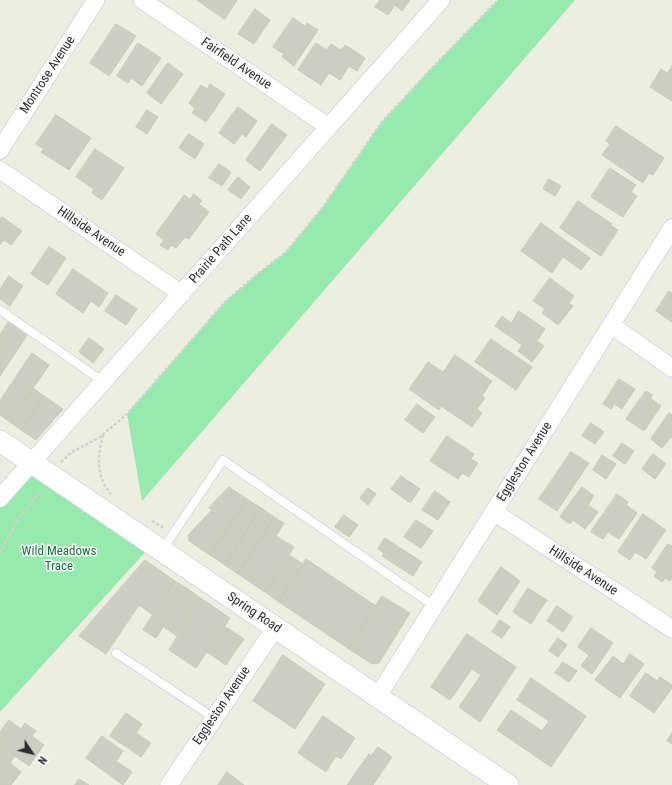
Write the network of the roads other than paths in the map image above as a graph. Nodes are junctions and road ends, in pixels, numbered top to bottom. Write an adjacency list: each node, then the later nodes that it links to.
1 (96, 0): 5 (street, Montrose Avenue)
2 (142, 0): 4 (street, Fairfield Avenue)
3 (441, 0): 4 (street, Prairie Path Lane)
4 (329, 127): 8 (street, Prairie Path Lane)
5 (0, 150)
6 (0, 170): 8 (street, Hillside Avenue)
7 (672, 228): 10 (street, Eggleston Avenue)
8 (182, 294): 12 (street, Prairie Path Lane)
9 (0, 310): 12 (lane)
10 (611, 325): 11 (street); 16 (street, Eggleston Avenue)
11 (672, 368)
12 (104, 382): 14 (street, Prairie Path Lane)
13 (0, 441): 14 (street, Spring Road)
14 (31, 462): 15 (street, Prairie Path Lane); 17 (street, Spring Road)
15 (0, 498)
16 (494, 512): 18 (street, Eggleston Avenue); 20 (street, Hillside Avenue)
17 (168, 542): 18 (lane); 19 (street, Spring Road)
18 (434, 606): 22 (street, Eggleston Avenue)
19 (276, 627): 22 (street, Spring Road); 23 (street, Eggleston Avenue)
20 (672, 630)
21 (116, 654): 23 (lane)
22 (378, 696): 25 (street, Spring Road)
23 (214, 718): 24 (street, Eggleston Avenue)
24 (169, 785)
25 (508, 785)

